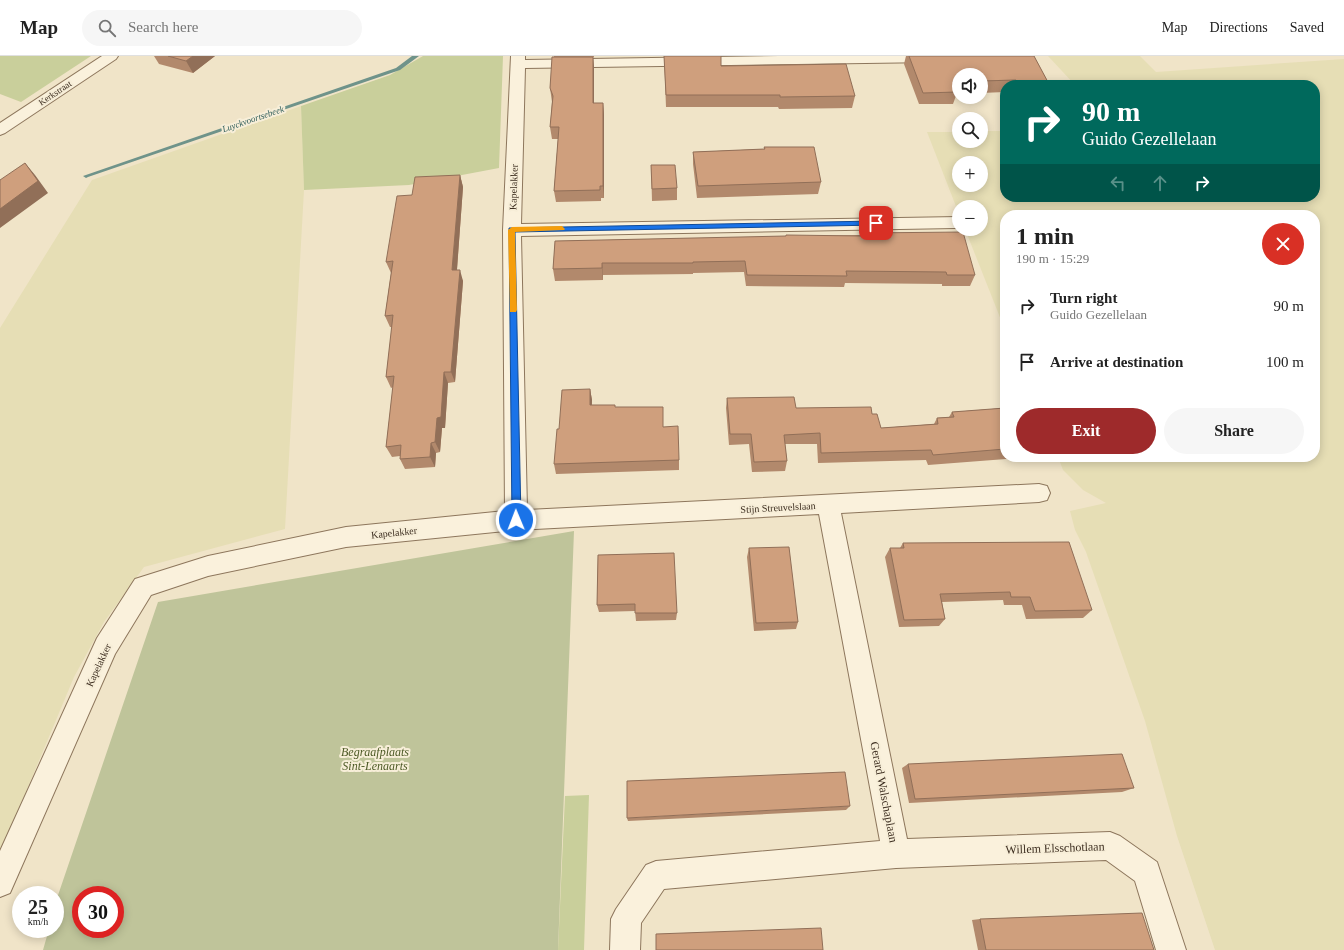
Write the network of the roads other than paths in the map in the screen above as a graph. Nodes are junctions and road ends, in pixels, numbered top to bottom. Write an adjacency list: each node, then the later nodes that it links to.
1 (111, 56): 4 (street, Kerkstraat)
2 (946, 58): 3 (street)
3 (518, 60): 6 (street, Kapelakker)
4 (0, 130)
5 (952, 222): 6 (street)
6 (512, 230): 9 (street, Kapelakker)
7 (1039, 493): 8 (street, Stijn Streuvelslaan)
8 (828, 504): 9 (street, Stijn Streuvelslaan); 10 (street, Gerard Walschaplaan)
9 (516, 520): 11 (street, Kapelakker)
10 (896, 854): 12 (street, Gerard Walschaplaan); 13 (street, Willem Elsschotlaan)
11 (0, 883)
12 (625, 950)
13 (1171, 950)

